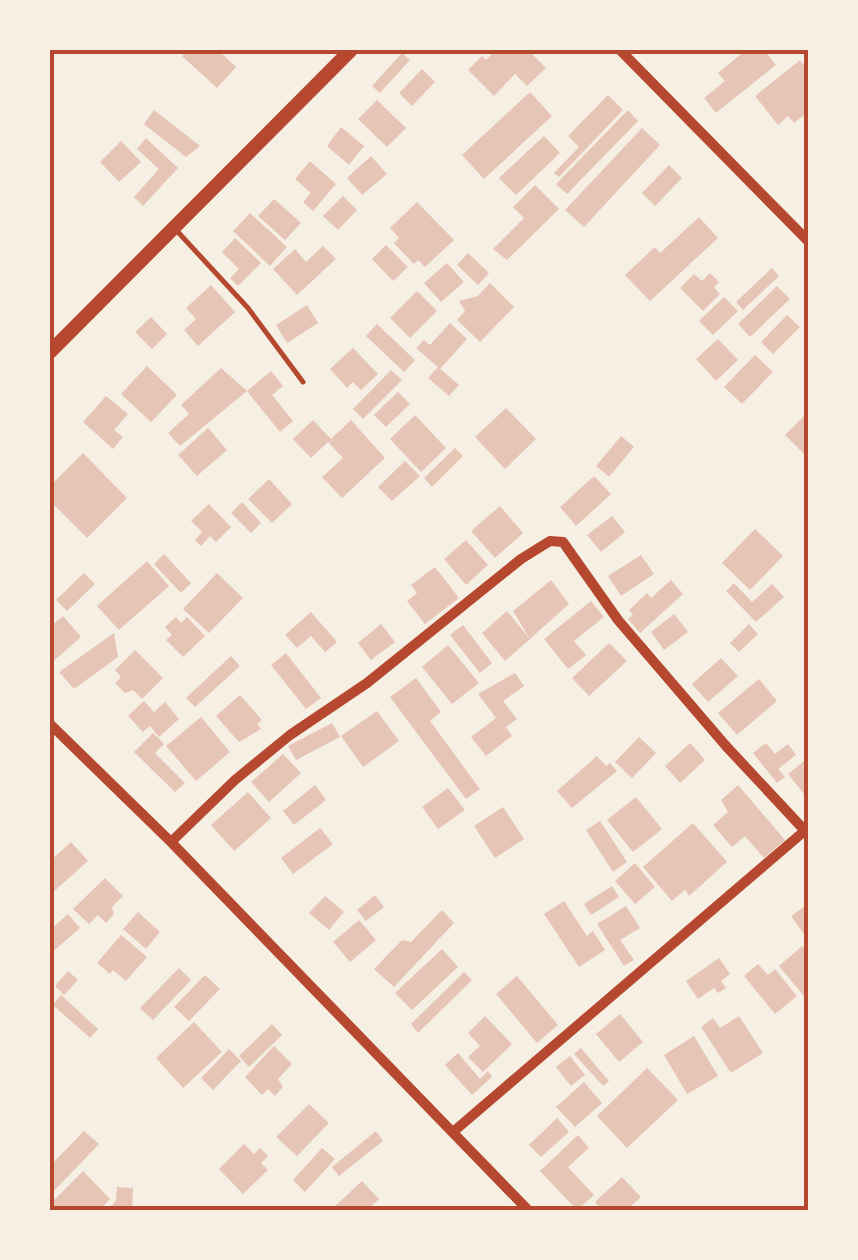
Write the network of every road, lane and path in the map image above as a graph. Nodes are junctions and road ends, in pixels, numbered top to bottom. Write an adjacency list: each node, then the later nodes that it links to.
1 (352, 50): 3 (street)
2 (620, 50): 4 (street)
3 (175, 229): 5 (street); 6 (lane)
4 (808, 241)
5 (50, 352)
6 (303, 382)
7 (50, 724): 9 (street)
8 (807, 831): 9 (street); 10 (street)
9 (172, 842): 10 (street)
10 (453, 1132): 11 (street)
11 (528, 1210)

